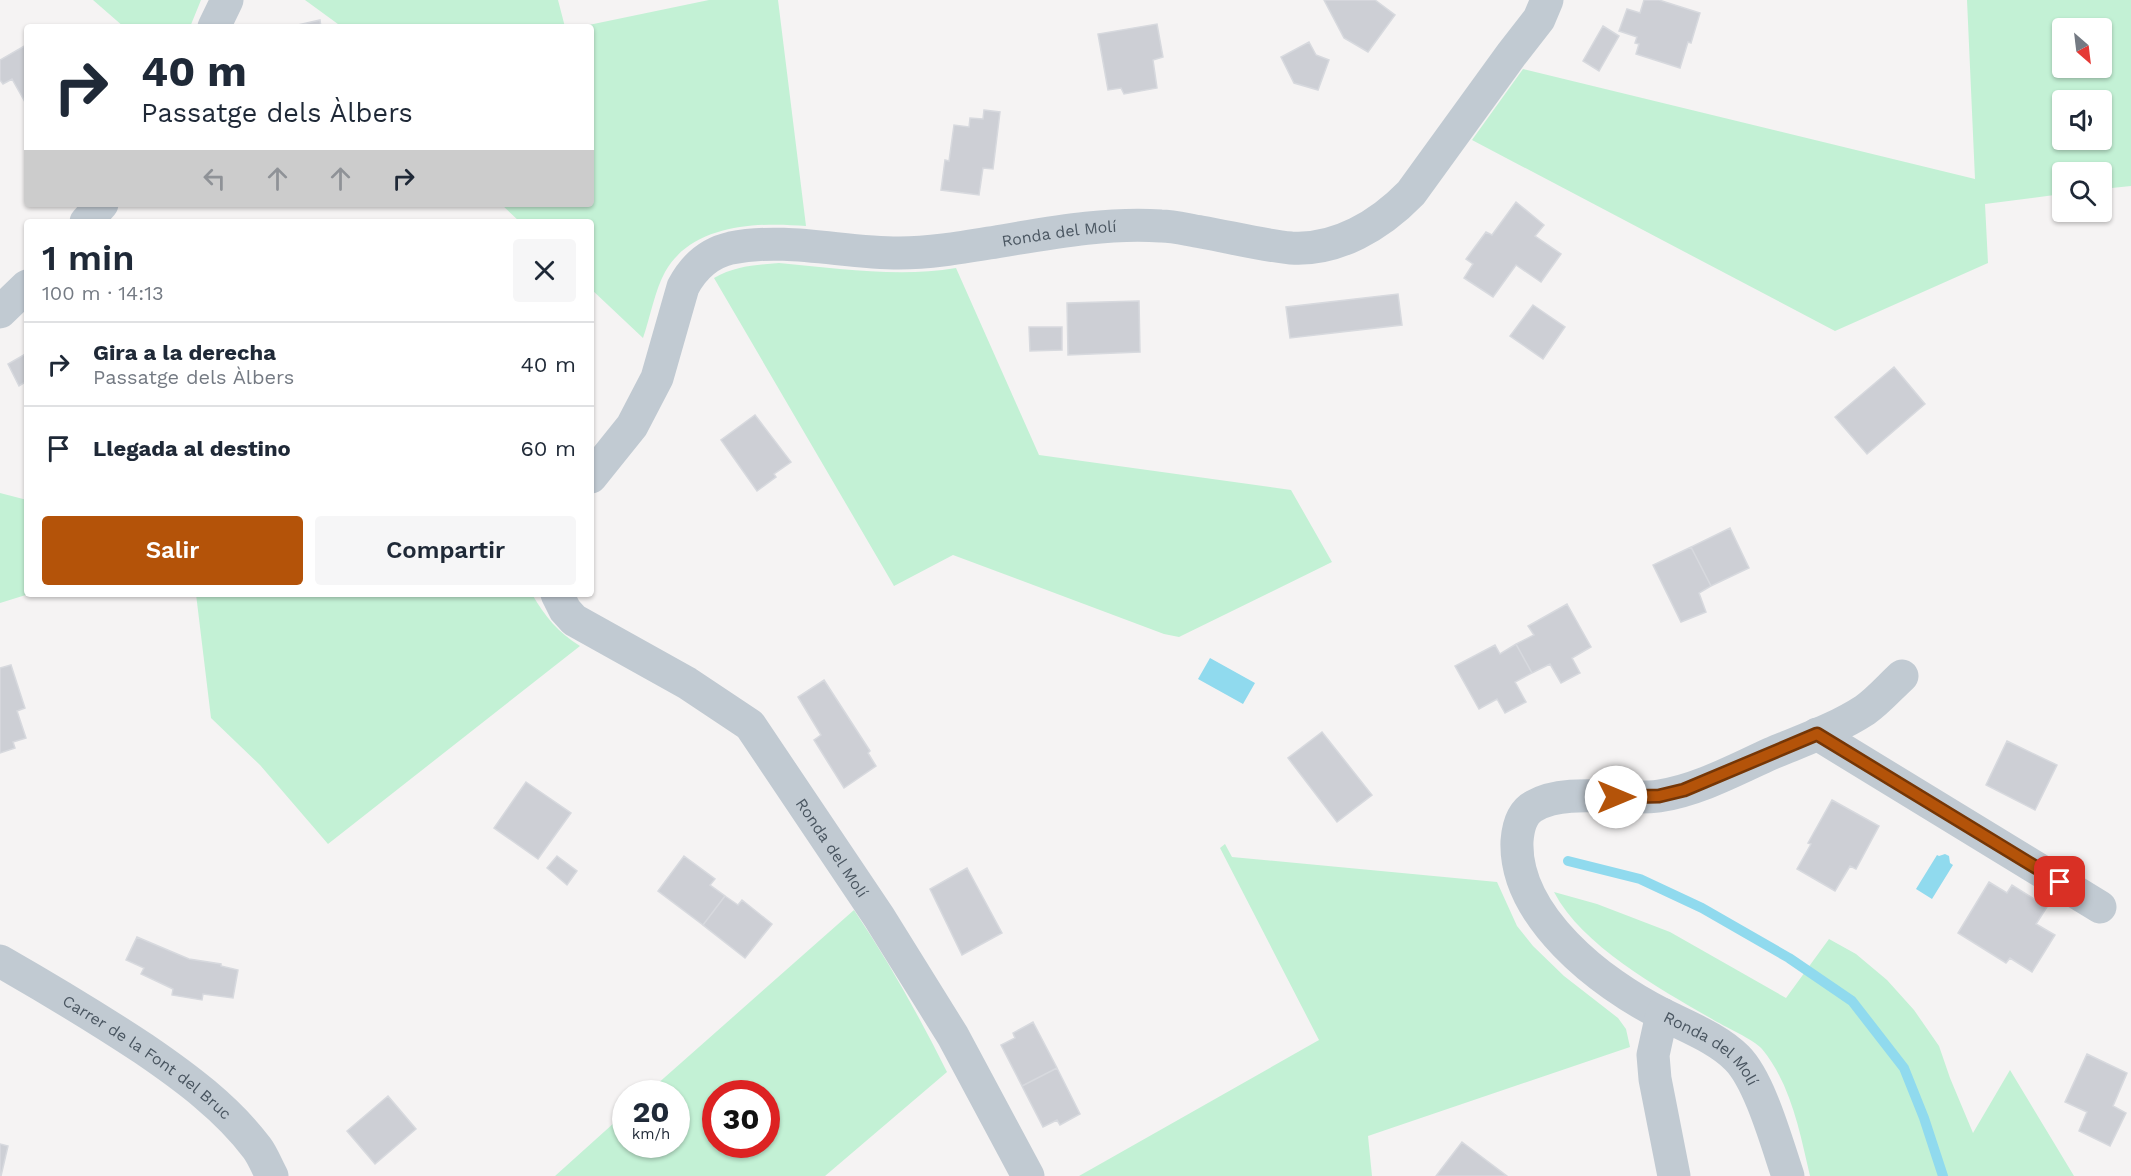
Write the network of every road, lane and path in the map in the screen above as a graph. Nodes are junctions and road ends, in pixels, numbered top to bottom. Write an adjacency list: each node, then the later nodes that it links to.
1 (227, 0): 3 (street)
2 (1547, 0): 8 (street, Ronda del Molí)
3 (215, 24)
4 (99, 207): 5 (street)
5 (89, 219)
6 (24, 289): 7 (street)
7 (0, 312)
8 (594, 473)
9 (558, 597): 16 (street, Ronda del Molí)
10 (1902, 676): 11 (street)
11 (1817, 734): 12 (street); 14 (street)
12 (2100, 907)
13 (0, 961): 15 (street, Carrer de la Font del Bruc)
14 (1662, 1014): 17 (street, Ronda del Molí); 18 (street, Ronda del Molí)
15 (272, 1176)
16 (1028, 1176)
17 (1674, 1176)
18 (1788, 1176)

